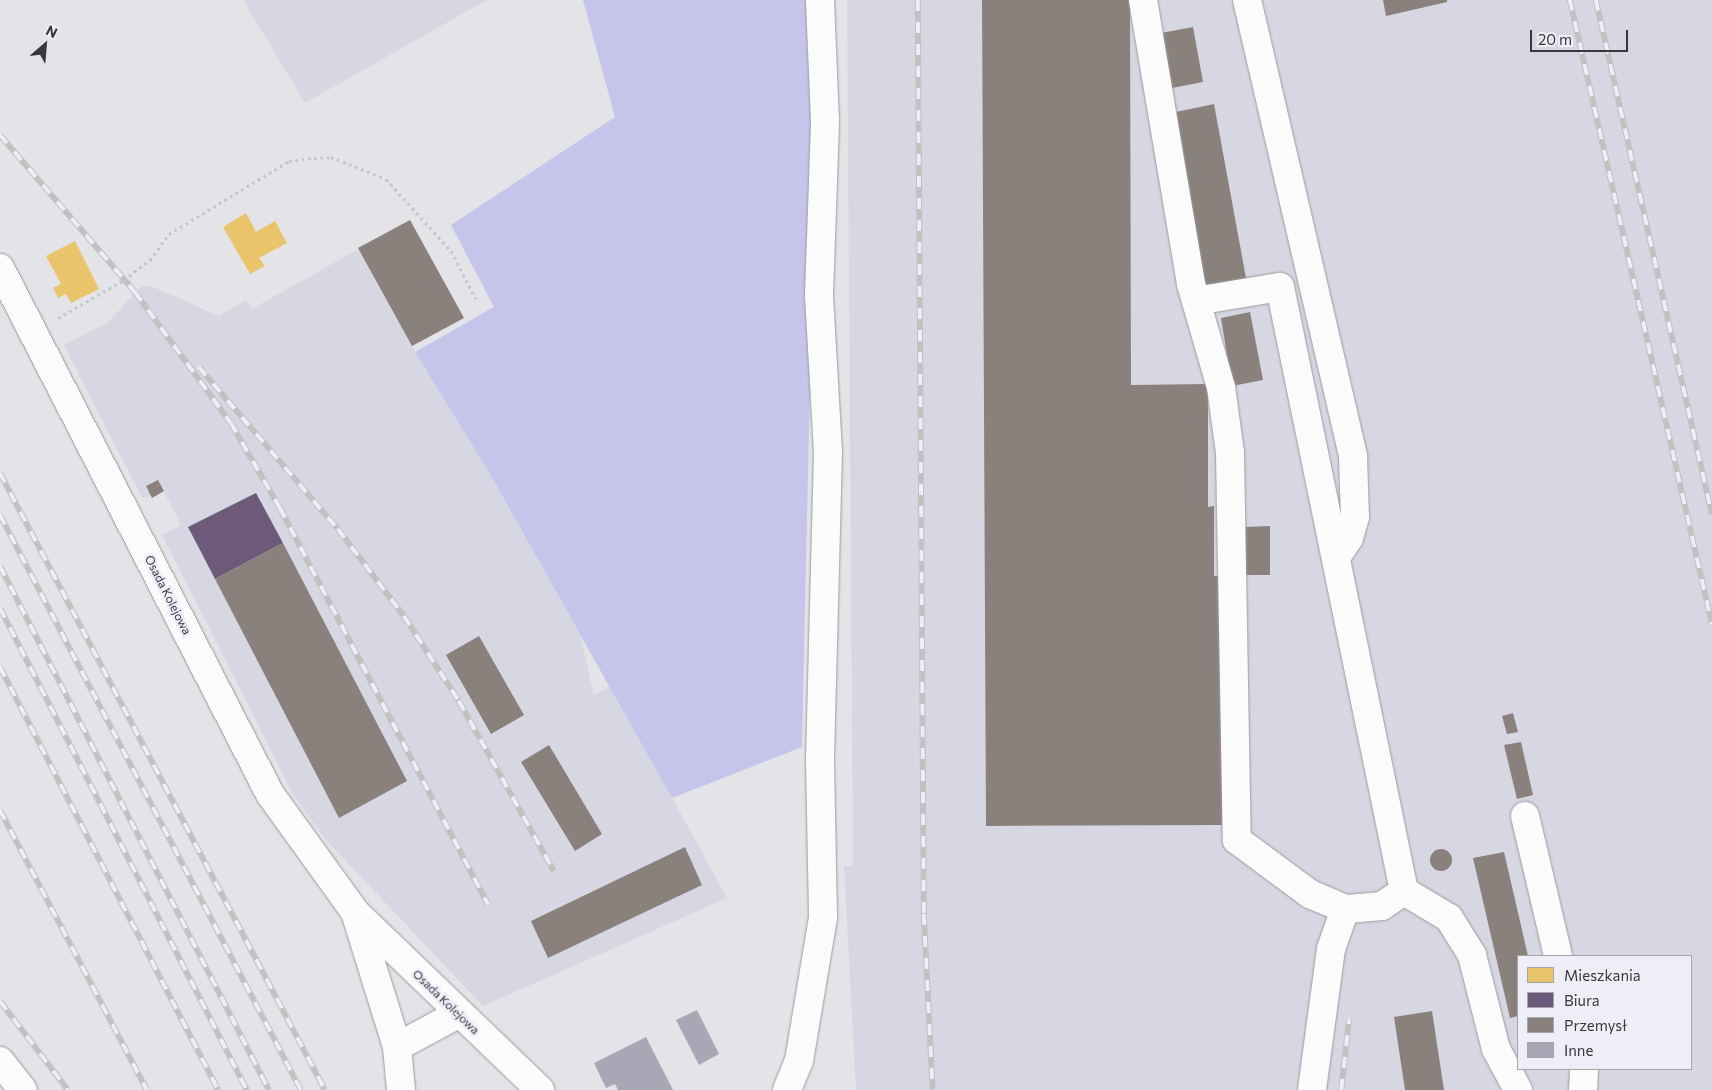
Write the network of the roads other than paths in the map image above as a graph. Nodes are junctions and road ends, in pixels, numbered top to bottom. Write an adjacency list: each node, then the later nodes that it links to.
1 (820, 0): 19 (street)
2 (1143, 0): 5 (street)
3 (1247, 0): 6 (street)
4 (0, 268): 10 (street, Osada Kolejowa)
5 (1196, 301): 6 (street); 9 (street)
6 (1336, 557): 8 (street)
7 (1525, 816): 11 (street)
8 (1404, 891): 9 (street); 21 (street)
9 (1346, 909): 20 (street)
10 (355, 912): 12 (street, Osada Kolejowa); 13 (street, Osada Kolejowa)
11 (1558, 955)
12 (458, 1014): 13 (street); 18 (street, Osada Kolejowa)
13 (397, 1046): 17 (street, Osada Kolejowa)
14 (0, 1061): 16 (street)
15 (1584, 1070): 22 (street)
16 (23, 1090)
17 (401, 1090)
18 (540, 1090)
19 (787, 1090)
20 (1312, 1090)
21 (1518, 1090)
22 (1583, 1090)

